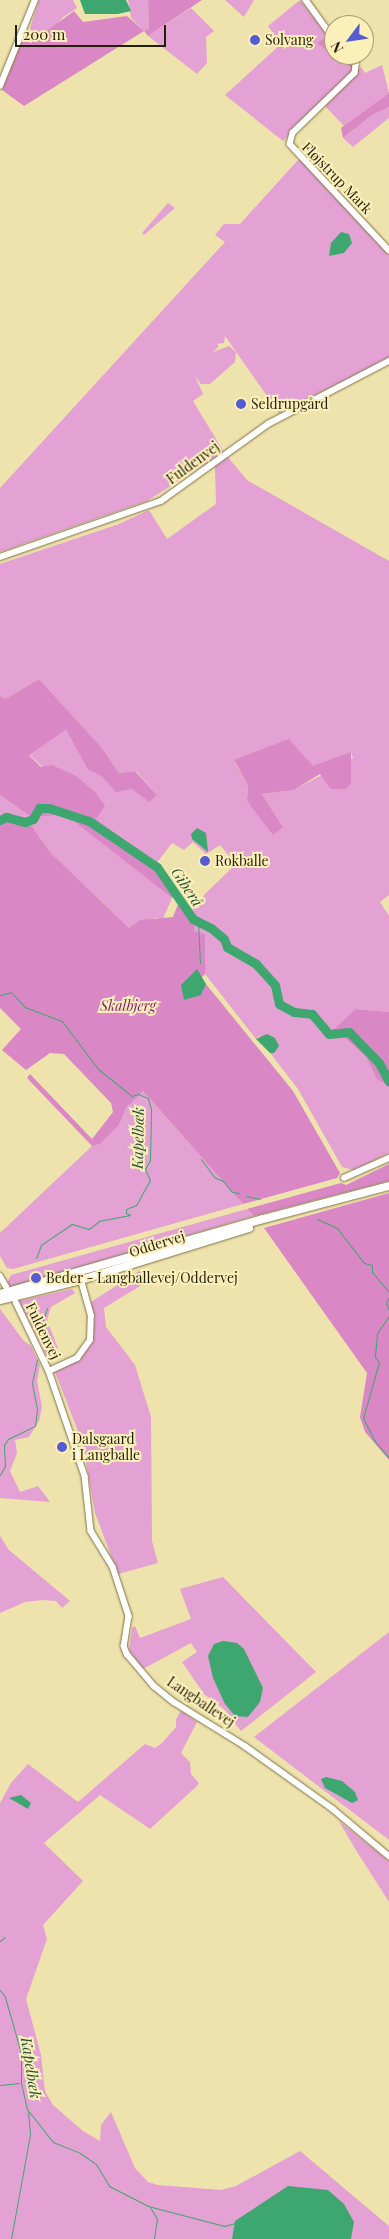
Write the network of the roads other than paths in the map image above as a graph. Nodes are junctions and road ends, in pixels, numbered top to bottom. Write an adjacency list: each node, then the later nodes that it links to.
1 (34, 0): 5 (street)
2 (306, 0): 3 (street)
3 (324, 25)
4 (356, 65): 6 (street, Fløjstrup Mark)
5 (0, 86)
6 (389, 250)
7 (389, 361): 8 (street, Fuldenvej)
8 (0, 557)
9 (389, 1158): 10 (street)
10 (344, 1178)
11 (389, 1186): 13 (main road, Oddervej)
12 (0, 1276): 14 (street)
13 (80, 1276): 15 (main road, Oddervej); 16 (main road, Oddervej); 18 (street)
14 (6, 1286)
15 (0, 1294)
16 (0, 1300)
17 (16, 1302): 18 (street, Fuldenvej)
18 (49, 1371): 19 (street, Langballevej)
19 (389, 1856)

